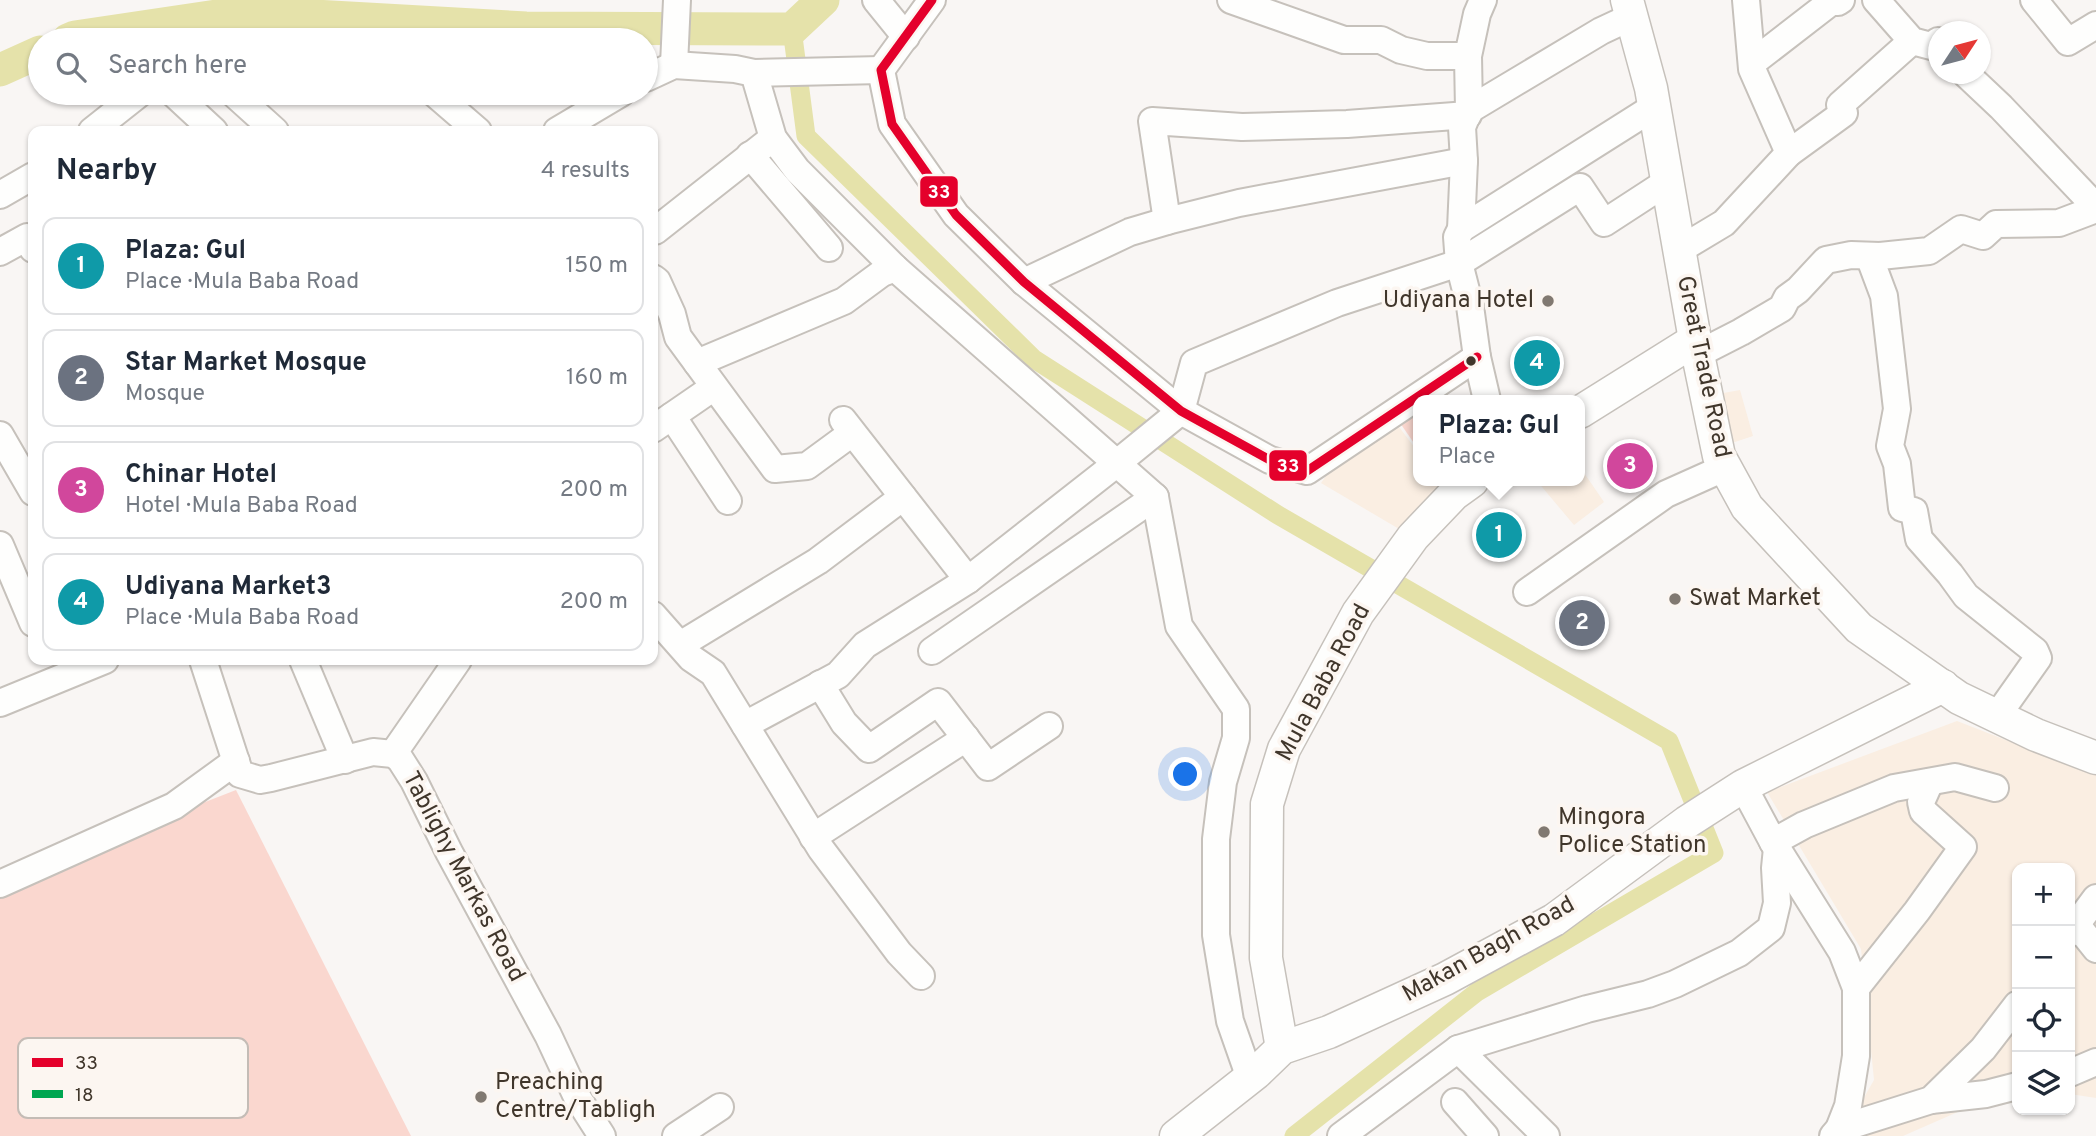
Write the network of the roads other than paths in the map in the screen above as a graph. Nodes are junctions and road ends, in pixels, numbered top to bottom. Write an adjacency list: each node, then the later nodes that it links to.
1 (677, 0): 16 (street)
2 (876, 0): 12 (street)
3 (932, 0): 12 (street)
4 (1231, 0): 14 (street)
5 (1483, 0): 14 (street)
6 (1746, 0): 15 (street)
7 (1840, 0): 15 (street)
8 (2034, 0): 11 (street)
9 (1879, 1): 13 (street)
10 (1629, 8): 26 (main road, Great Trade Road); 27 (street)
11 (2096, 25)
12 (903, 33): 17 (street)
13 (1925, 41): 34 (street)
14 (1468, 56): 27 (street)
15 (1752, 63): 34 (street)
16 (658, 66)
17 (881, 70): 19 (street); 51 (street)
18 (658, 73): 19 (street)
19 (754, 73): 33 (street)
20 (1977, 84): 40 (street)
21 (124, 105): 28 (street)
22 (186, 105): 29 (street)
23 (246, 105): 30 (street)
24 (448, 105): 31 (street)
25 (601, 105): 32 (street)
26 (1654, 107): 38 (main road, Great Trade Road); 43 (street)
27 (1468, 113): 36 (street); 41 (street)
28 (98, 126)
29 (209, 126)
30 (269, 126)
31 (472, 126)
32 (565, 126)
33 (773, 138): 35 (street); 50 (street)
34 (1789, 153): 46 (street)
35 (750, 155): 42 (street); 45 (street)
36 (1464, 160): 41 (street); 43 (street)
37 (28, 179): 39 (street)
38 (1667, 182): 46 (main road, Great Trade Road); 49 (street)
39 (0, 195)
40 (2096, 208): 48 (street)
41 (1167, 221): 51 (street)
42 (658, 229)
43 (1461, 229): 49 (street)
44 (28, 239): 47 (street)
45 (829, 248)
46 (1679, 250): 53 (main road, Great Trade Road)
47 (0, 252)
48 (1869, 256): 53 (street); 86 (street)
49 (1459, 262): 54 (street); 61 (street)
50 (895, 268): 55 (street); 64 (street)
51 (1024, 282): 61 (street)
52 (658, 283): 55 (street)
53 (1696, 347): 60 (main road); 65 (main road, Great Trade Road)
54 (1477, 356): 57 (street); 58 (street)
55 (696, 363): 56 (street)
56 (715, 387): 62 (street); 68 (street)
57 (1419, 395)
58 (1487, 395)
59 (1413, 399): 61 (street)
60 (1585, 409)
61 (1181, 411): 64 (street)
62 (662, 422): 70 (street)
63 (0, 435): 66 (street)
64 (1116, 464): 69 (street); 73 (street)
65 (1724, 468): 74 (street); 84 (main road, Great Trade Road)
66 (28, 483)
67 (1465, 486): 107 (main road, Mula Baba Road)
68 (903, 497): 73 (street); 77 (street)
69 (1155, 497): 78 (street); 111 (street)
70 (728, 501)
71 (0, 545): 72 (street)
72 (16, 576): 75 (street)
73 (968, 580): 83 (street)
74 (1527, 592)
75 (28, 609)
76 (658, 621): 77 (street)
77 (680, 645): 87 (street)
78 (932, 651)
79 (93, 665): 85 (street)
80 (205, 665): 93 (street)
81 (305, 665): 92 (street)
82 (455, 665): 90 (street)
83 (820, 684): 87 (street); 89 (street)
84 (1942, 686): 86 (main road, Great Trade Road); 96 (main road, Makan Bagh Road)
85 (0, 703)
86 (1997, 716): 91 (main road, Great Trade Road)
87 (745, 725): 97 (street)
88 (1049, 726): 89 (street)
89 (966, 738): 97 (street)
90 (393, 754): 92 (street, Tablighy Markas Road); 117 (street, Tablighy Markas Road)
91 (2096, 758)
92 (345, 760): 93 (street, Tablighy Markas Road)
93 (236, 761): 99 (street)
94 (1930, 782): 95 (street); 98 (street); 105 (street)
95 (1995, 788)
96 (1731, 793): 98 (street); 107 (main road, Makan Bagh Road)
97 (813, 837): 104 (street)
98 (1775, 845): 105 (street); 108 (street)
99 (0, 884)
100 (2096, 898): 101 (street)
101 (2075, 926)
102 (2075, 931): 103 (street)
103 (2096, 949)
104 (921, 976)
105 (1856, 988): 116 (street)
106 (2012, 1011): 113 (street)
107 (1282, 1048): 111 (main road, Makan Bagh Road)
108 (1458, 1049): 120 (street); 122 (street)
109 (2096, 1062): 110 (street)
110 (2075, 1071)
111 (1251, 1079): 119 (main road, Makan Bagh Road)
112 (2012, 1087): 113 (street)
113 (1931, 1100): 116 (street)
114 (1455, 1102): 121 (street)
115 (720, 1107): 118 (street)
116 (1836, 1132)
117 (602, 1136)
118 (676, 1136)
119 (1179, 1136)
120 (1341, 1136)
121 (1485, 1136)
122 (1546, 1136)

